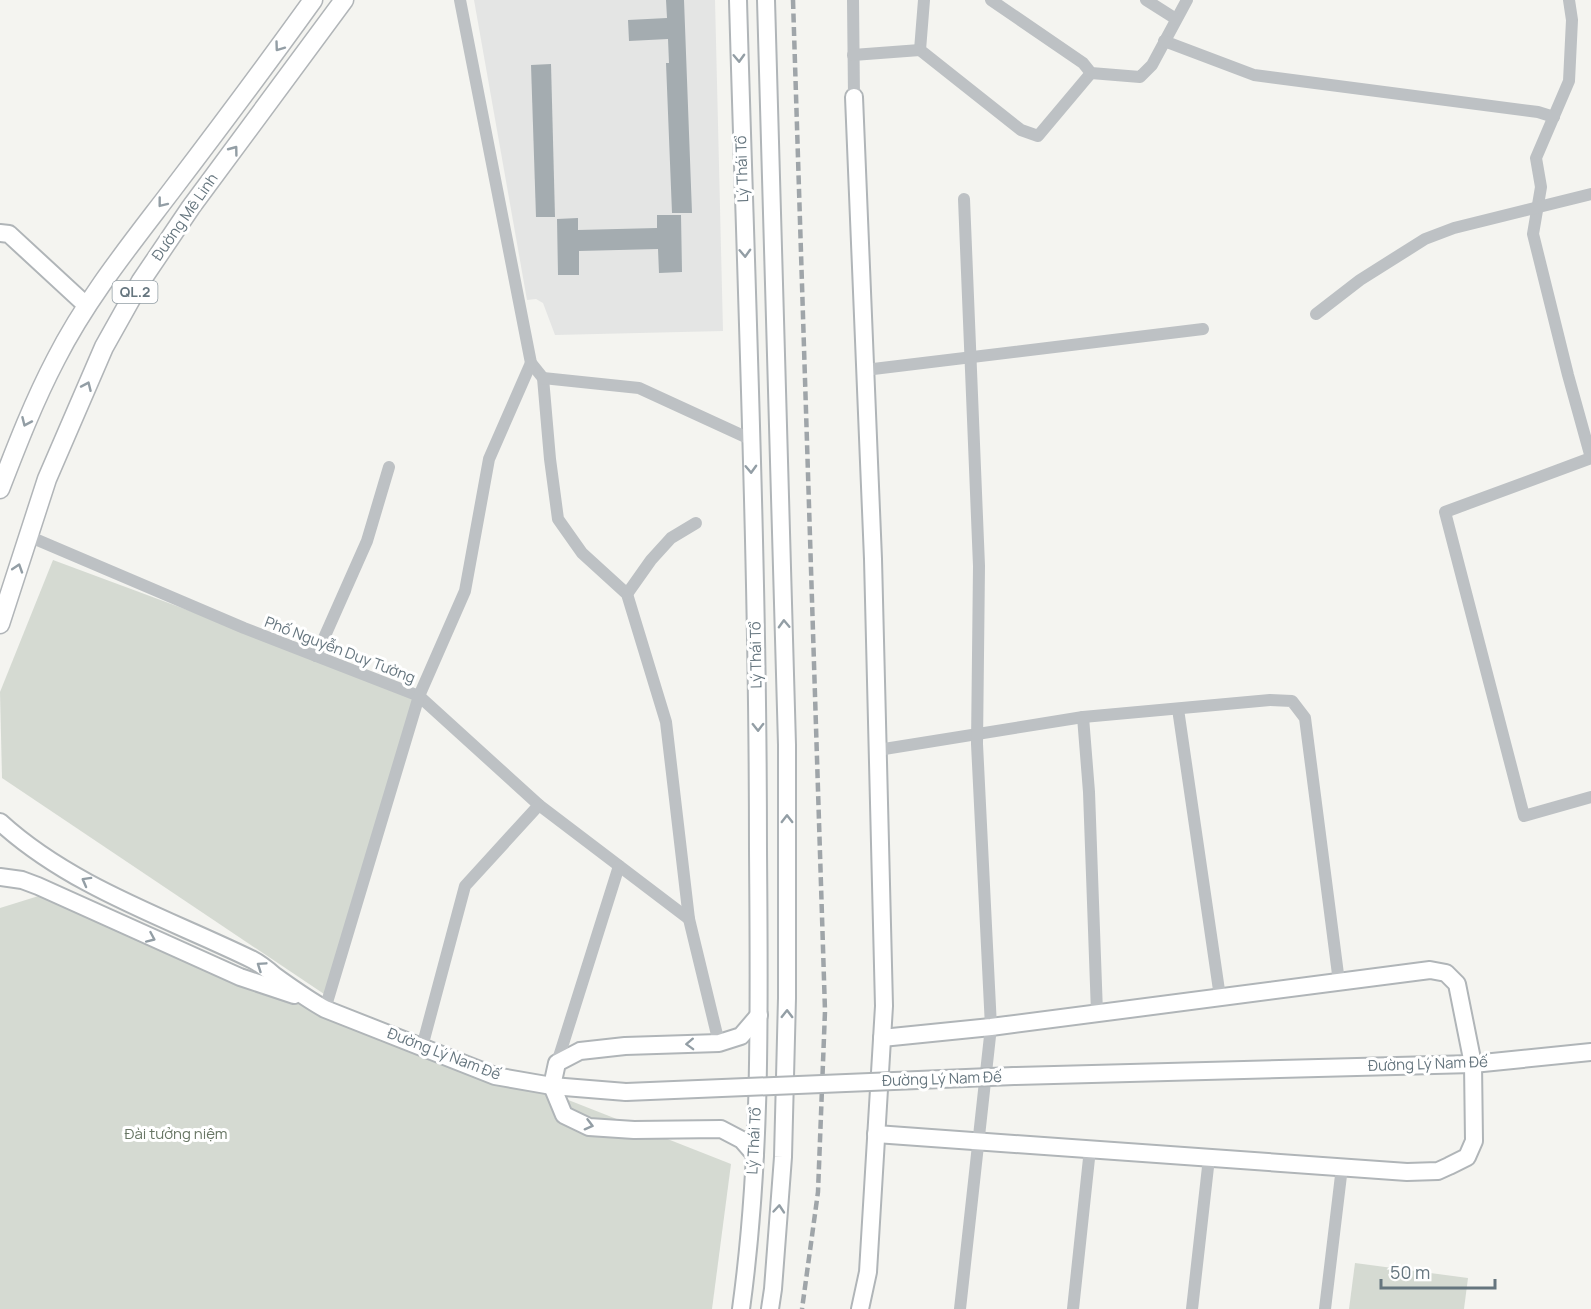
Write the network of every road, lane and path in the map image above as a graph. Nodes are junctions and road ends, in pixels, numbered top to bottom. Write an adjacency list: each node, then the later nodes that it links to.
1 (313, 0): 23 (main road, Đường Mê Linh / QL.2, one-way to 23)
2 (344, 0): 35 (main road, Đường Mê Linh / QL.2, one-way to 2)
3 (460, 0): 27 (street)
4 (738, 0): 30 (street, Lý Thái Tổ, one-way to 30)
5 (766, 0): 50 (street, Lý Thái Tổ, one-way to 5)
6 (853, 0): 15 (street)
7 (924, 0): 14 (street)
8 (991, 0): 16 (street)
9 (1146, 0): 12 (street)
10 (1187, 0): 12 (street)
11 (1569, 0): 18 (street)
12 (1176, 19): 13 (street)
13 (1164, 41): 16 (street); 18 (street)
14 (920, 50): 15 (street); 16 (street)
15 (854, 55): 17 (street)
16 (1091, 73)
17 (854, 97): 28 (street)
18 (1554, 117): 21 (street)
19 (1591, 194): 21 (street)
20 (964, 199): 26 (street)
21 (1536, 209): 24 (street); 31 (street)
22 (0, 233): 23 (street)
23 (87, 306): 33 (main road, Đường Mê Linh / QL.2, one-way to 33)
24 (1316, 314)
25 (1203, 329): 26 (street)
26 (969, 358): 28 (street); 42 (street)
27 (531, 363): 29 (street); 39 (street)
28 (866, 370): 43 (street)
29 (543, 378): 30 (street); 36 (street)
30 (750, 439): 51 (street, Lý Thái Tổ, one-way to 51)
31 (1591, 458): 44 (street)
32 (389, 467): 38 (street)
33 (0, 489)
34 (696, 523): 36 (street)
35 (28, 536): 37 (main road, Đường Mê Linh / QL.2, one-way to 35); 38 (street, Phố Nguyễn Duy Tường)
36 (627, 594): 49 (street)
37 (0, 624)
38 (316, 656): 39 (street, Phố Nguyễn Duy Tường)
39 (419, 696): 45 (street, Phố Nguyễn Duy Tường); 55 (street)
40 (1178, 709): 41 (street); 52 (street); 53 (street)
41 (1083, 717): 42 (street); 56 (street)
42 (977, 733): 43 (street); 58 (street)
43 (878, 750): 59 (street)
44 (1591, 797)
45 (538, 805): 47 (street, Phố Nguyễn Duy Tường); 61 (street)
46 (0, 822): 54 (street, Đường Lý Nam Đế, one-way to 46)
47 (619, 866): 49 (street, Phố Nguyễn Duy Tường); 63 (street)
48 (0, 877): 54 (street, Đường Lý Nam Đế, one-way to 54)
49 (689, 919): 60 (street)
50 (787, 930): 51 (street); 73 (street, Lý Thái Tổ, one-way to 50)
51 (758, 931): 57 (street, Lý Thái Tổ)
52 (1339, 981): 53 (street); 64 (street)
53 (1220, 997): 56 (street)
54 (309, 1000): 55 (street, Đường Lý Nam Đế)
55 (325, 1009): 61 (street, Đường Lý Nam Đế)
56 (1097, 1013): 58 (street)
57 (759, 1015): 60 (street); 69 (street, Lý Thái Tổ)
58 (991, 1027): 59 (street); 67 (street)
59 (882, 1038): 66 (street)
60 (719, 1043): 63 (street, one-way to 63)
61 (422, 1047): 65 (street, Đường Lý Nam Đế)
62 (1591, 1052): 64 (street, Đường Lý Nam Đế)
63 (557, 1063): 65 (street)
64 (1473, 1064): 65 (street, Đường Lý Nam Đế, bridge); 71 (street)
65 (552, 1086): 69 (street, one-way to 69)
66 (876, 1134): 67 (street); 76 (street)
67 (979, 1141): 68 (street); 77 (street)
68 (1090, 1149): 70 (street); 78 (street)
69 (755, 1155): 72 (street, Lý Thái Tổ)
70 (1209, 1158): 71 (street); 79 (street)
71 (1342, 1167): 80 (street)
72 (747, 1250): 73 (street); 74 (street, Lý Thái Tổ)
73 (776, 1252): 75 (street, Lý Thái Tổ)
74 (741, 1309)
75 (770, 1309)
76 (860, 1309)
77 (960, 1309)
78 (1073, 1309)
79 (1192, 1309)
80 (1325, 1309)

